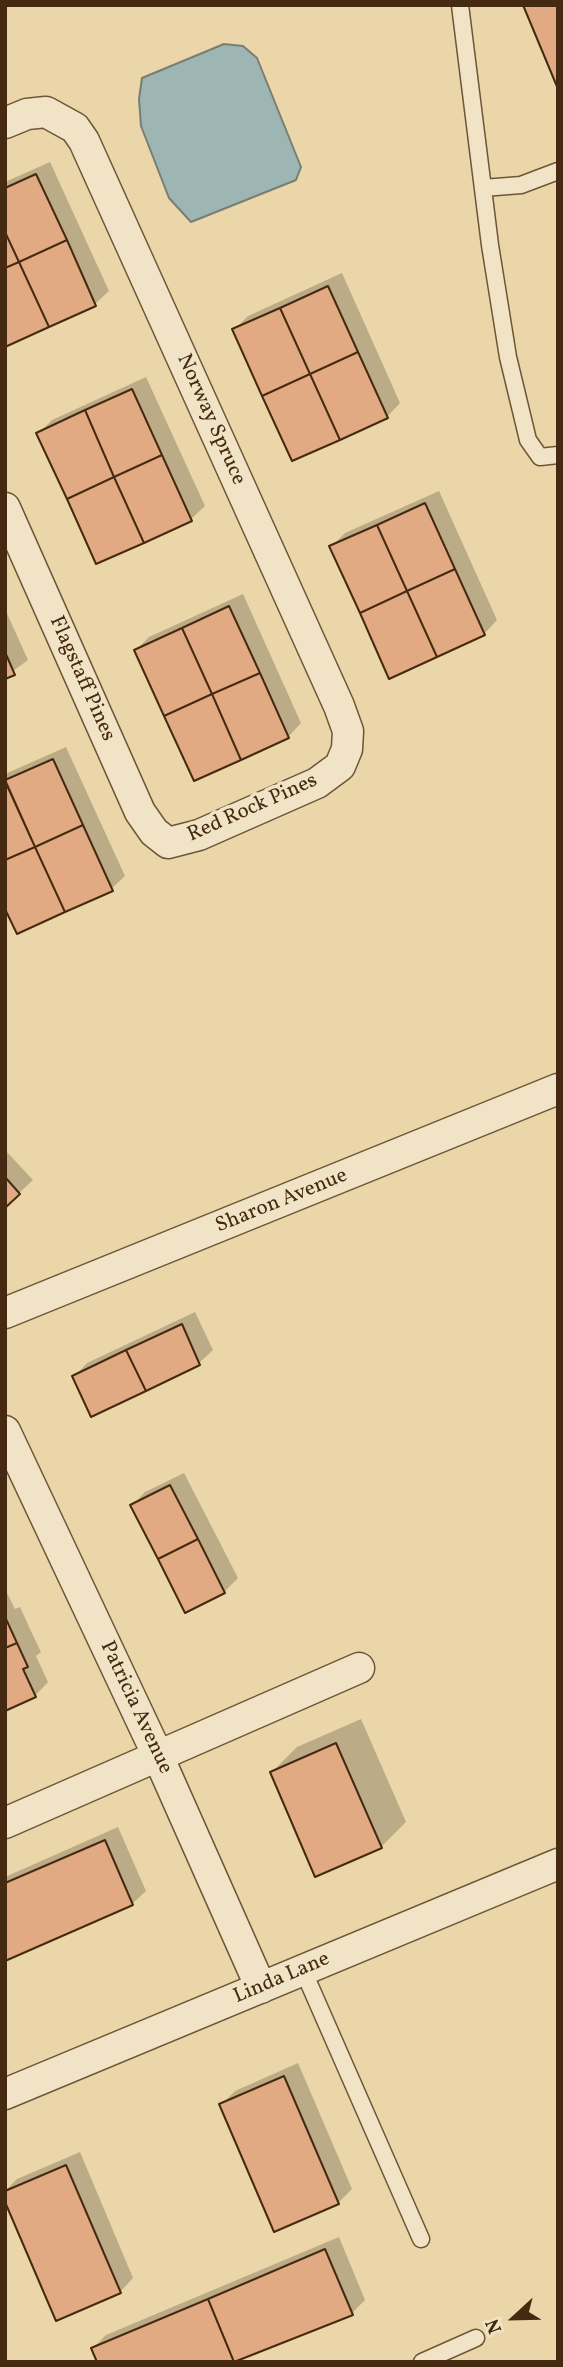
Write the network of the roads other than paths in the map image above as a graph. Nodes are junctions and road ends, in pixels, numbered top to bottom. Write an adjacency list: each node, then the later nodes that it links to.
1 (460, 5): 4 (lane)
2 (5, 123): 7 (street, Norway Spruce)
3 (558, 170): 4 (lane)
4 (483, 188): 5 (lane)
5 (558, 455)
6 (5, 508): 8 (street, Flagstaff Pines)
7 (348, 731): 8 (street, Red Rock Pines)
8 (168, 843)
9 (558, 1089): 10 (street, Sharon Avenue)
10 (5, 1313)
11 (5, 1430): 13 (street, Patricia Avenue)
12 (359, 1668): 13 (street)
13 (158, 1756): 14 (street); 17 (street, Patricia Avenue)
14 (5, 1823)
15 (558, 1864): 16 (street, Linda Lane)
16 (303, 1970): 17 (street, Linda Lane); 19 (lane)
17 (261, 1988): 18 (street, Linda Lane)
18 (5, 2094)
19 (421, 2239)
20 (476, 2338): 21 (lane)
21 (422, 2362)

